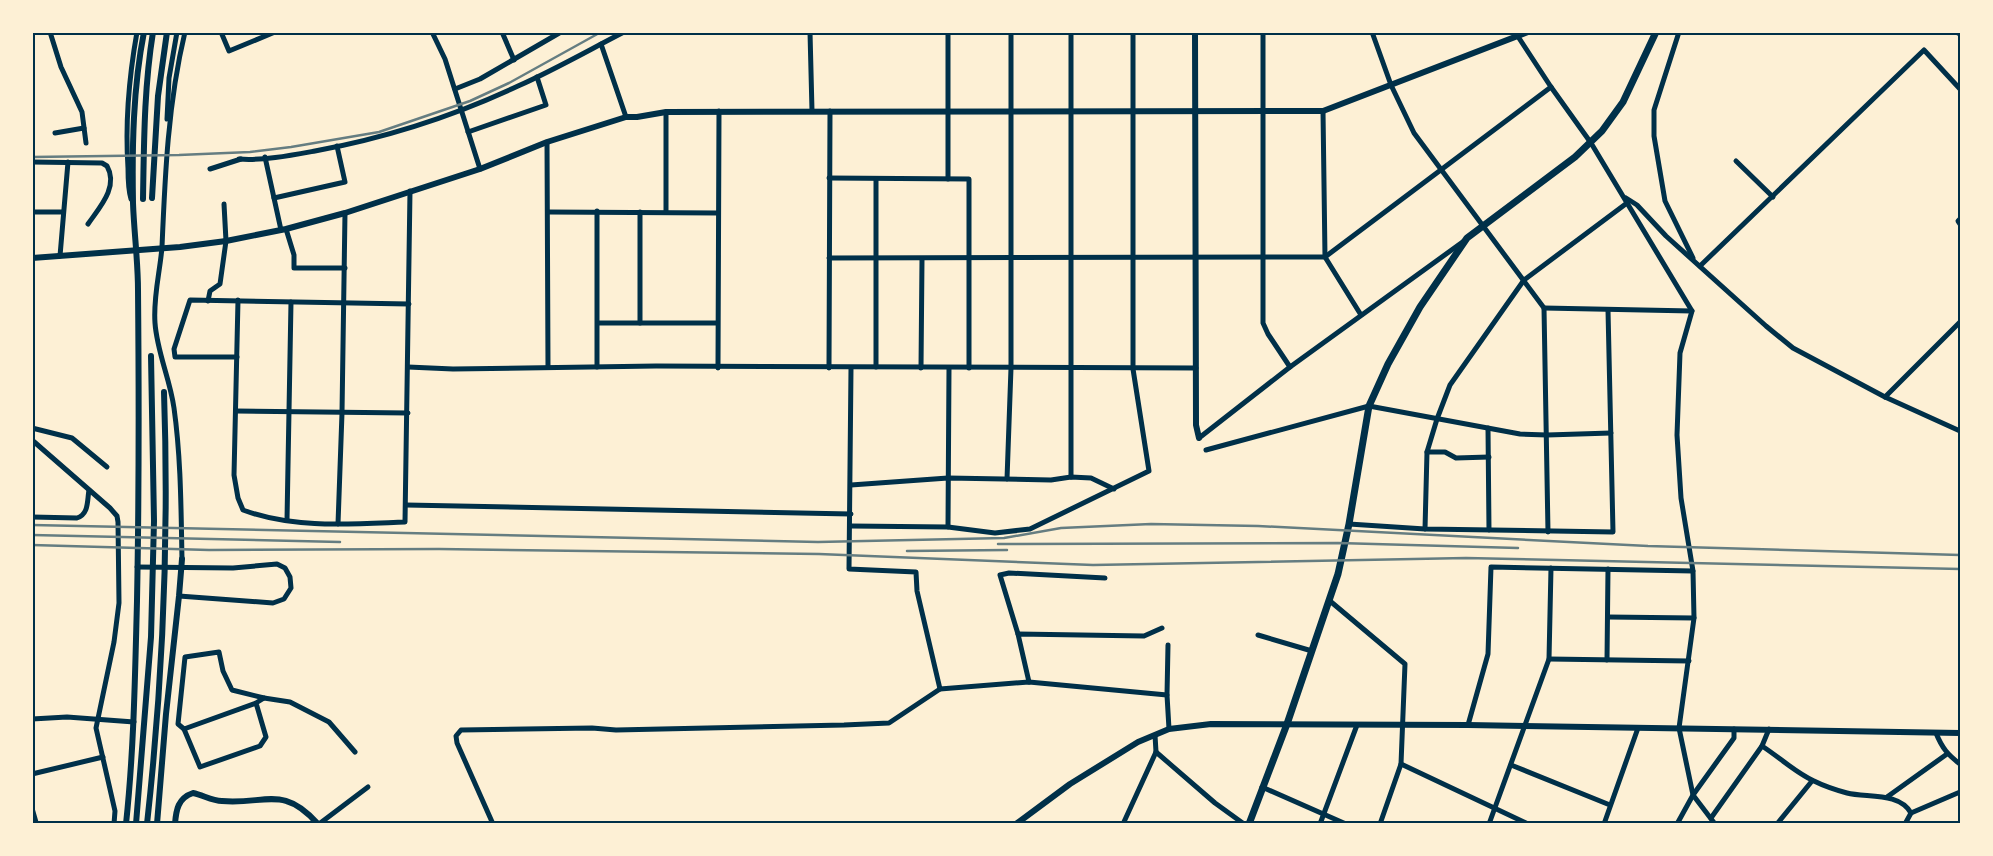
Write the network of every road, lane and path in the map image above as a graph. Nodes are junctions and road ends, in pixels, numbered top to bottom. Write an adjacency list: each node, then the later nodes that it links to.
1 (50, 32): 49 (street)
2 (137, 32): 73 (street)
3 (144, 32): 73 (street)
4 (154, 32): 71 (street)
5 (167, 32): 69 (street)
6 (176, 32): 52 (street)
7 (184, 32): 52 (street)
8 (221, 32): 9 (street)
9 (275, 32)
10 (432, 32): 34 (street)
11 (502, 32): 30 (street)
12 (561, 32): 26 (street)
13 (624, 32): 29 (street)
14 (810, 32): 41 (street)
15 (948, 32): 36 (street)
16 (1011, 32): 37 (street)
17 (1071, 32): 43 (street)
18 (1133, 32): 38 (street)
19 (1195, 32): 44 (street)
20 (1263, 32): 45 (street)
21 (1372, 32): 32 (street)
22 (1528, 32): 28 (street)
23 (1656, 32): 55 (main road)
24 (1679, 32): 104 (street)
25 (1956, 32): 27 (street)
26 (554, 34): 30 (street)
27 (1960, 34)
28 (1516, 35): 32 (street); 33 (street)
29 (601, 44): 31 (street); 48 (street)
30 (514, 60): 34 (street)
31 (537, 77): 39 (street); 50 (street)
32 (1391, 85): 46 (street); 63 (street)
33 (1550, 88): 55 (street); 63 (street)
34 (455, 89): 39 (street)
35 (1960, 89): 68 (street)
36 (948, 110): 37 (street); 42 (street); 66 (street)
37 (1011, 110): 43 (street); 99 (street)
38 (1134, 110): 43 (street); 44 (street); 100 (street)
39 (460, 111): 50 (street); 56 (street)
40 (719, 111): 41 (street); 47 (street); 82 (street)
41 (812, 111): 42 (street)
42 (830, 111): 64 (street)
43 (1072, 111): 103 (street)
44 (1196, 111): 45 (street); 101 (street)
45 (1262, 111): 46 (street); 102 (street)
46 (1323, 111): 93 (street)
47 (666, 112): 48 (street); 80 (street)
48 (626, 117): 53 (street)
49 (84, 128): 51 (street); 54 (street)
50 (468, 132): 62 (street)
51 (55, 133)
52 (168, 140): 90 (street)
53 (547, 142): 62 (street); 78 (street)
54 (86, 143)
55 (1591, 143): 72 (street); 86 (main road)
56 (337, 146): 57 (street); 70 (street)
57 (265, 158): 61 (street); 70 (street)
58 (1736, 161): 68 (street)
59 (32, 162): 60 (street)
60 (68, 162): 77 (street); 84 (street)
61 (210, 169)
62 (480, 169): 67 (street)
63 (1441, 170): 86 (street); 93 (street)
64 (829, 178): 65 (street); 95 (street)
65 (876, 179): 66 (street); 96 (street)
66 (948, 179): 98 (street)
67 (410, 191): 81 (street); 112 (street)
68 (1773, 197): 105 (street)
69 (152, 198)
70 (274, 198): 87 (street)
71 (143, 199)
72 (1626, 200): 104 (street); 107 (street); 115 (street)
73 (133, 204): 91 (street)
74 (224, 204): 89 (street)
75 (597, 211): 78 (street); 79 (street); 118 (street)
76 (32, 212): 77 (street)
77 (63, 212): 92 (street)
78 (548, 212): 124 (street)
79 (640, 212): 80 (street); 119 (street)
80 (666, 212): 82 (street)
81 (345, 213): 87 (street); 106 (street)
82 (718, 213): 120 (street)
83 (1960, 219): 85 (street)
84 (88, 224)
85 (1960, 224)
86 (1483, 226): 88 (main road); 107 (street)
87 (284, 230): 89 (street); 106 (street)
88 (1467, 238): 116 (street); 140 (main road)
89 (226, 241): 90 (street); 109 (street)
90 (162, 248): 91 (street); 174 (street)
91 (137, 250): 92 (street); 175 (street)
92 (60, 256): 94 (street)
93 (1325, 257): 102 (street); 116 (street)
94 (32, 258)
95 (829, 258): 96 (street); 128 (street)
96 (876, 258): 97 (street); 130 (street)
97 (922, 258): 98 (street); 131 (street)
98 (969, 258): 99 (street); 133 (street)
99 (1010, 258): 103 (street); 134 (street)
100 (1133, 258): 101 (street); 103 (street); 136 (street)
101 (1195, 258): 102 (street); 137 (street)
102 (1264, 258): 126 (street)
103 (1072, 259): 135 (street)
104 (1694, 261): 105 (street)
105 (1700, 266): 139 (street)
106 (345, 268): 111 (street)
107 (1524, 280): 113 (street); 145 (street)
108 (238, 300): 109 (street); 110 (street); 122 (street)
109 (208, 301): 122 (street)
110 (291, 302): 111 (street); 142 (street)
111 (344, 303): 112 (street); 143 (street)
112 (409, 304): 123 (street)
113 (1544, 308): 114 (street); 150 (street)
114 (1608, 310): 115 (street); 149 (street)
115 (1692, 311): 178 (street)
116 (1362, 315): 126 (street)
117 (1960, 322): 139 (street)
118 (598, 323): 119 (street); 125 (street)
119 (640, 323): 120 (street)
120 (717, 323): 127 (street)
121 (151, 356): 239 (street)
122 (237, 357): 141 (street)
123 (408, 367): 124 (street); 144 (street)
124 (548, 367): 125 (street)
125 (597, 367): 127 (street)
126 (1290, 367): 151 (street)
127 (718, 368): 128 (street)
128 (829, 368): 129 (street)
129 (851, 368): 130 (street); 160 (street)
130 (876, 368): 131 (street)
131 (921, 368): 132 (street)
132 (949, 368): 133 (street); 158 (street)
133 (969, 368): 134 (street)
134 (1011, 368): 135 (street); 159 (street)
135 (1072, 368): 136 (street); 157 (street)
136 (1133, 368): 137 (street); 161 (street)
137 (1196, 368): 151 (street)
138 (164, 392): 240 (street)
139 (1884, 397): 148 (street)
140 (1369, 406): 145 (street); 153 (street); 168 (main road)
141 (236, 411): 142 (street); 166 (street)
142 (288, 411): 143 (street); 166 (street)
143 (342, 412): 144 (street); 167 (street)
144 (408, 413): 163 (street)
145 (1437, 418): 147 (street); 154 (street)
146 (32, 428): 156 (street)
147 (1488, 428): 150 (street); 155 (street)
148 (1960, 431)
149 (1611, 433): 150 (street); 173 (street)
150 (1548, 435): 173 (street)
151 (1199, 438)
152 (32, 440): 162 (street)
153 (1206, 450)
154 (1427, 452): 155 (street); 171 (street)
155 (1489, 457): 172 (street)
156 (107, 466)
157 (1071, 477): 159 (street); 161 (street)
158 (948, 478): 159 (street); 160 (street); 170 (street)
159 (1007, 479)
160 (850, 484): 164 (street)
161 (1114, 489): 170 (street)
162 (89, 490): 165 (street); 198 (street)
163 (406, 505): 164 (street); 167 (street)
164 (851, 514): 169 (street)
165 (32, 516)
166 (286, 520): 167 (street)
167 (338, 524)
168 (1349, 524): 171 (street); 181 (main road)
169 (851, 526): 170 (street); 193 (street)
170 (948, 527)
171 (1425, 530): 172 (street)
172 (1489, 530): 173 (street)
173 (1548, 532)
174 (182, 559): 180 (street)
175 (137, 567): 180 (street); 199 (street)
176 (1551, 568): 177 (street); 189 (street); 203 (street)
177 (1608, 570): 178 (street); 182 (street)
178 (1693, 572): 183 (street)
179 (1105, 578): 185 (street)
180 (179, 596): 241 (street)
181 (1330, 601): 188 (main road); 202 (street)
182 (1608, 618): 183 (street); 190 (street)
183 (1694, 618): 191 (street)
184 (1162, 628): 185 (street)
185 (1018, 634): 192 (street)
186 (1258, 635): 188 (street)
187 (1168, 645): 194 (street)
188 (1312, 651): 200 (main road)
189 (1549, 659): 190 (street); 204 (street)
190 (1607, 660): 191 (street)
191 (1689, 661): 207 (street)
192 (1029, 682): 193 (street); 194 (street)
193 (940, 689): 244 (street)
194 (1167, 695): 205 (street)
195 (264, 698): 196 (street); 208 (street); 215 (street)
196 (256, 703): 208 (street); 208 (street)
197 (32, 719): 198 (street)
198 (99, 719): 199 (street); 218 (street)
199 (134, 722): 238 (street)
200 (1287, 724): 201 (street); 205 (street); 225 (main road)
201 (1357, 725): 202 (street); 233 (street)
202 (1401, 725): 203 (street); 219 (street)
203 (1468, 725): 204 (street)
204 (1525, 726): 206 (street); 221 (street)
205 (1169, 728): 213 (street)
206 (1638, 728): 207 (street); 229 (street)
207 (1679, 728): 209 (street); 227 (street)
208 (184, 729)
209 (1734, 729): 210 (street); 227 (street)
210 (1769, 729): 211 (street); 214 (street)
211 (1936, 733): 212 (street); 217 (street)
212 (1960, 733)
213 (1155, 735): 216 (street); 245 (street)
214 (1762, 746): 223 (street); 234 (street)
215 (355, 752)
216 (1156, 752): 246 (street); 247 (street)
217 (1947, 754): 220 (street); 228 (street)
218 (103, 757): 222 (street); 237 (street)
219 (1401, 764): 230 (street); 251 (street)
220 (1960, 764)
221 (1511, 765): 229 (street); 230 (street)
222 (32, 774)
223 (1812, 781): 228 (street); 235 (street)
224 (368, 787): 243 (street)
225 (1262, 787): 233 (street); 248 (main road)
226 (1960, 792): 232 (street)
227 (1692, 795): 234 (street); 255 (street)
228 (1887, 797): 232 (street)
229 (1610, 805): 254 (street)
230 (1495, 808): 252 (street); 253 (street)
231 (32, 810): 236 (street)
232 (1912, 813): 257 (street)
233 (1323, 814): 249 (street); 250 (street)
234 (1713, 821)
235 (1779, 821): 256 (street)
236 (36, 824)
237 (114, 824)
238 (126, 824)
239 (136, 824)
240 (147, 824)
241 (157, 824)
242 (175, 824): 243 (street)
243 (318, 824)
244 (493, 824)
245 (1016, 824)
246 (1123, 824)
247 (1244, 824)
248 (1249, 824)
249 (1320, 824)
250 (1346, 824)
251 (1380, 824)
252 (1489, 824)
253 (1528, 824)
254 (1604, 824)
255 (1677, 824)
256 (1787, 824)
257 (1905, 824)

